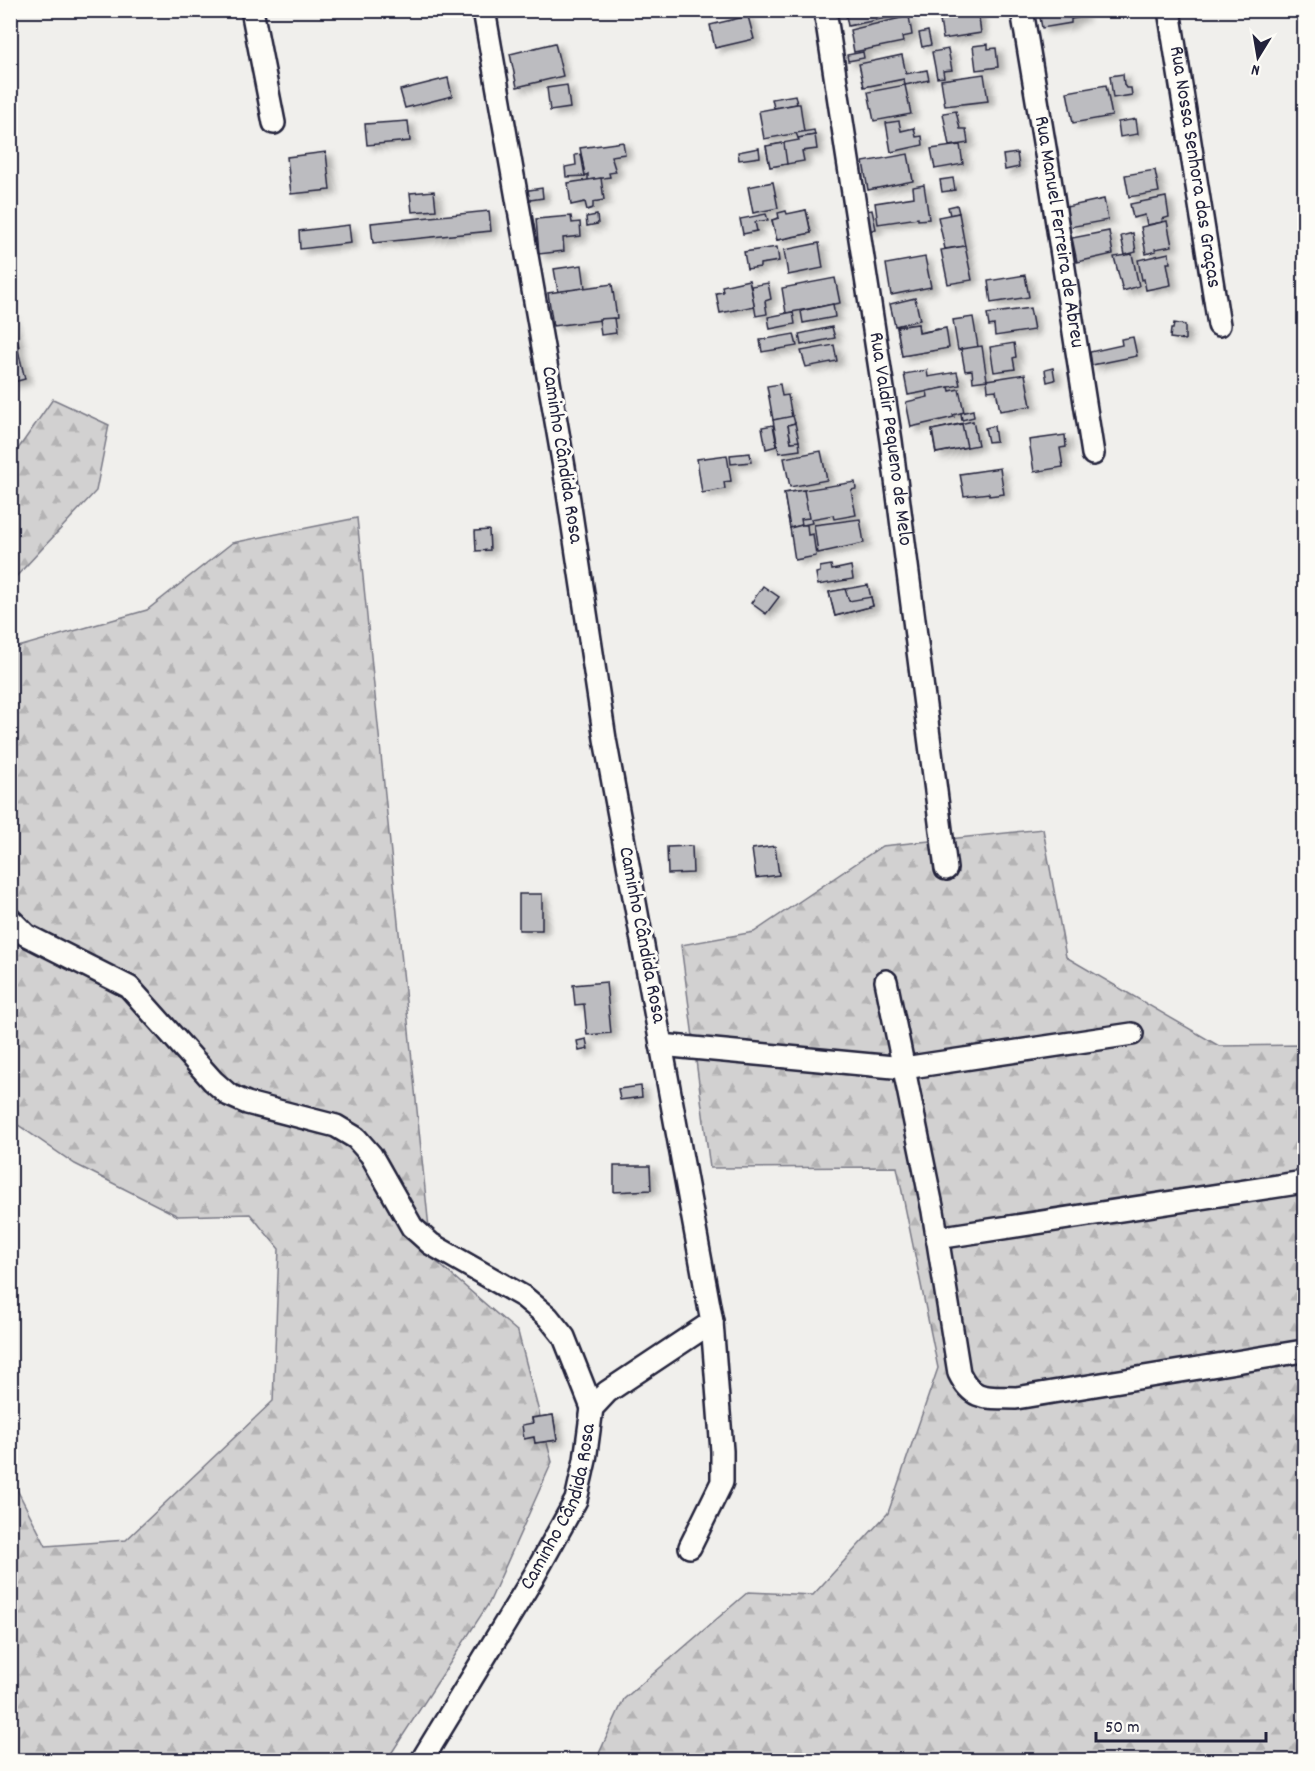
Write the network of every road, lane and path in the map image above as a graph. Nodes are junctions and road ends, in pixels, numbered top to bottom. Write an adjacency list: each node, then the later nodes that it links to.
1 (252, 10): 6 (street)
2 (484, 10): 13 (street, Caminho Cândida Rosa)
3 (825, 10): 9 (street, Rua Valdir Pequeno de Melo)
4 (1022, 10): 8 (street, Rua Manuel Ferreira de Abreu)
5 (1168, 10): 7 (street, Rua Nossa Senhora das Graças)
6 (274, 123)
7 (1220, 325)
8 (1093, 454)
9 (946, 869)
10 (10, 919): 19 (street)
11 (886, 981): 14 (street)
12 (1132, 1034): 14 (street)
13 (662, 1045): 14 (street); 17 (street, Caminho Cândida Rosa)
14 (903, 1068): 16 (street)
15 (1305, 1182): 16 (street)
16 (937, 1238): 18 (street)
17 (712, 1322): 19 (street, Caminho Cândida Rosa); 20 (street)
18 (1297, 1352)
19 (592, 1408): 21 (street, Caminho Cândida Rosa)
20 (690, 1547)
21 (422, 1761)

